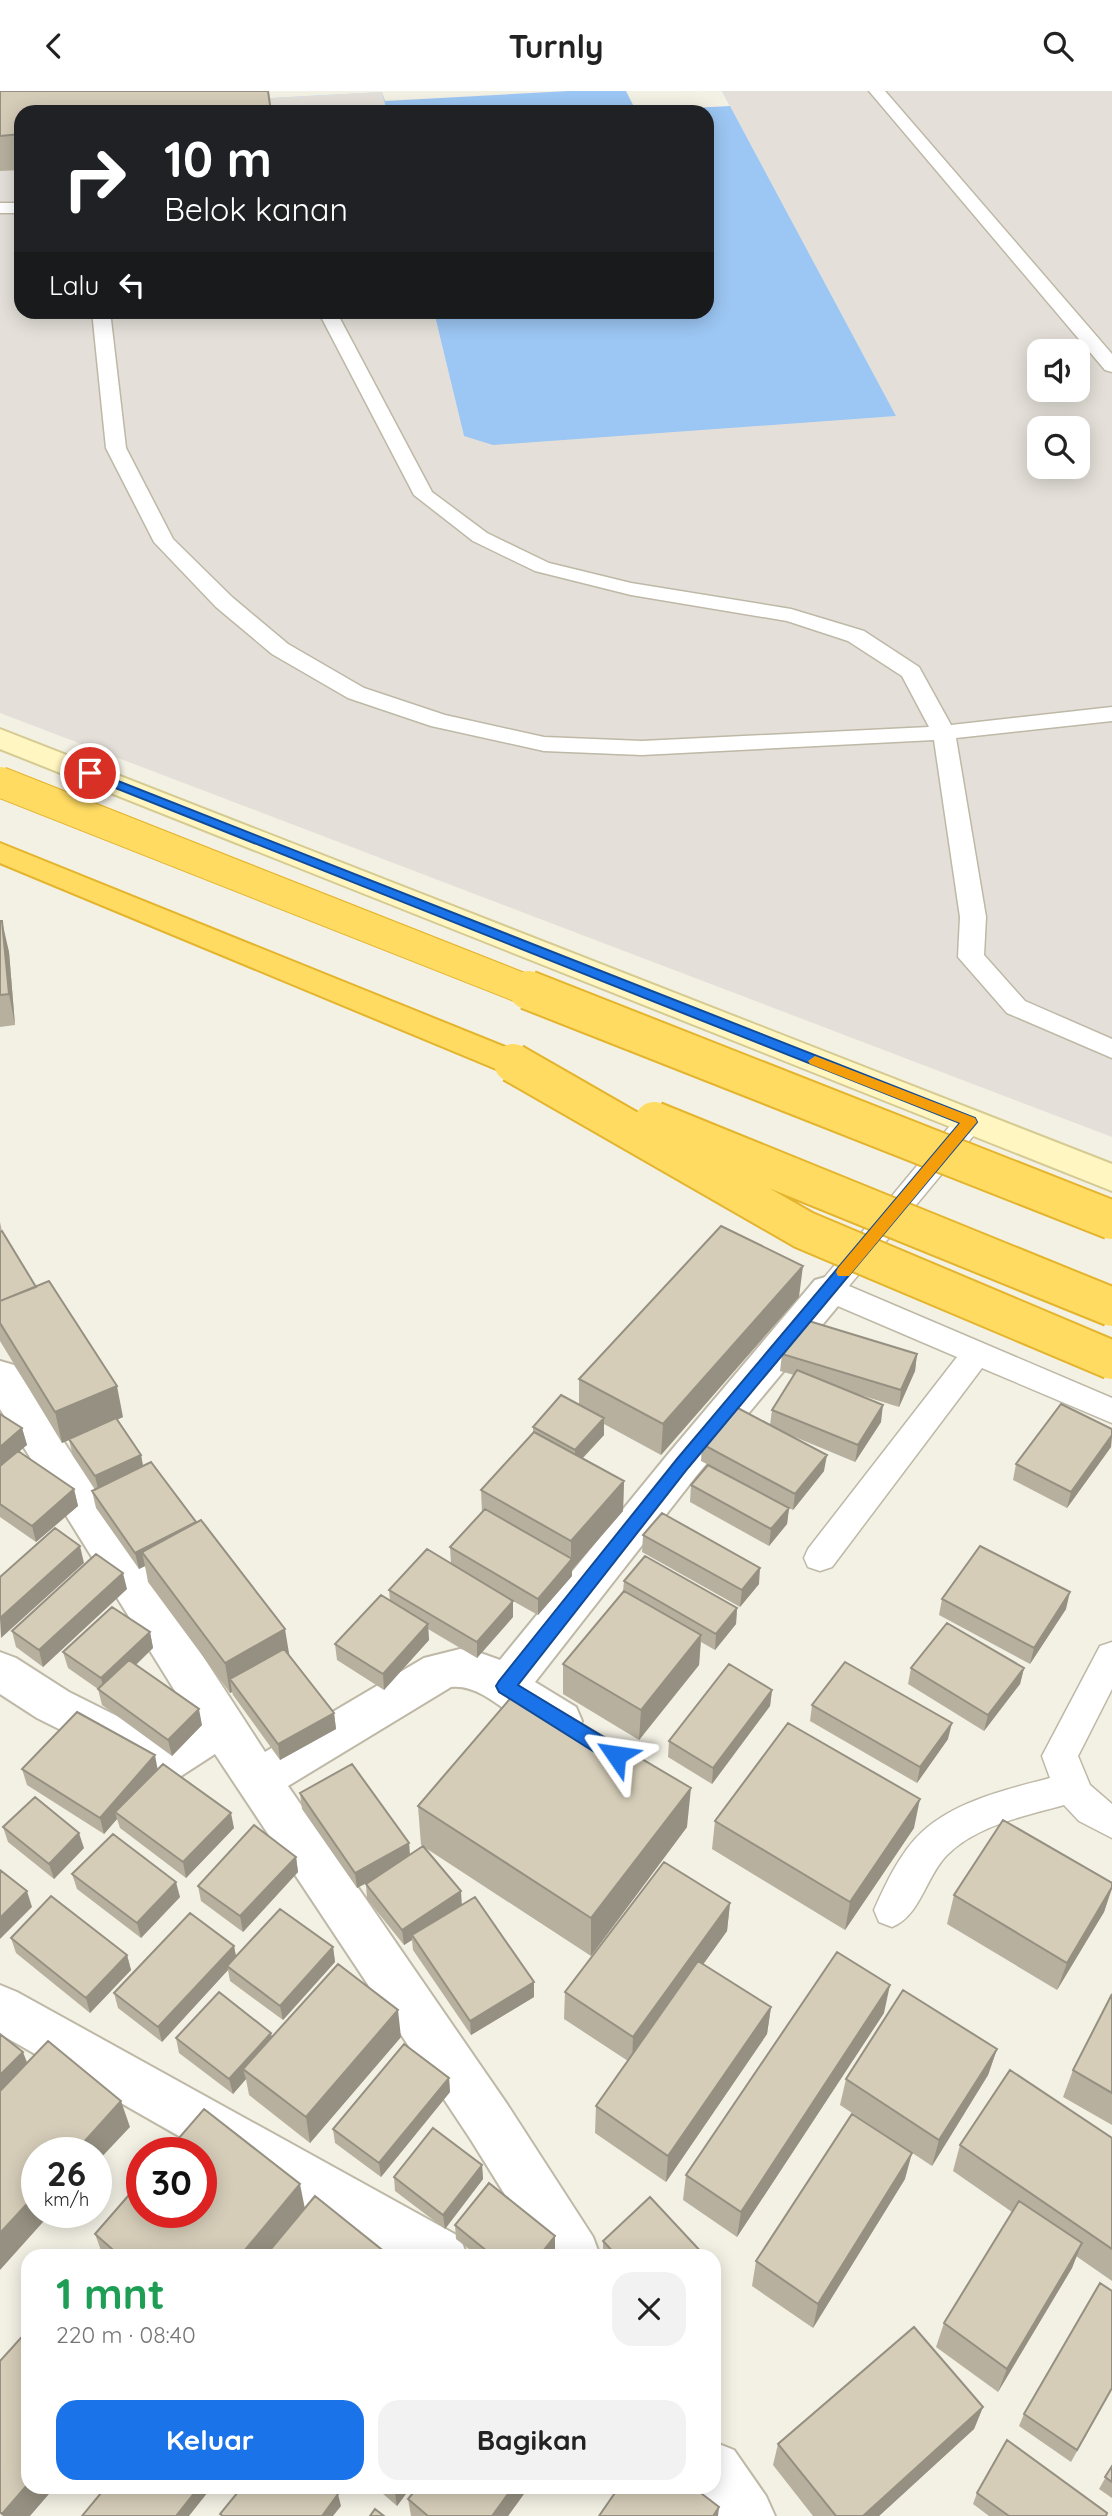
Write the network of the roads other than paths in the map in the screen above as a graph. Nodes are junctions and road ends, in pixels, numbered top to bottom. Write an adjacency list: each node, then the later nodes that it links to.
1 (877, 91): 4 (lane)
2 (102, 319): 6 (lane)
3 (331, 319): 6 (lane)
4 (1112, 366)
5 (1112, 713): 6 (lane)
6 (944, 733): 10 (lane)
7 (4, 744): 12 (street)
8 (0, 782): 14 (highway, bridge)
9 (0, 852): 11 (highway)
10 (1112, 1049)
11 (513, 1063): 16 (highway, bridge); 18 (highway, bridge)
12 (969, 1122): 13 (street); 15 (lane)
13 (1112, 1178)
14 (1112, 1220)
15 (829, 1290): 17 (lane); 24 (street)
16 (1112, 1307)
17 (978, 1352): 20 (lane); 21 (lane)
18 (1112, 1360)
19 (0, 1376): 25 (street)
20 (1112, 1411)
21 (820, 1558)
22 (1112, 1656): 28 (lane)
23 (0, 1671): 25 (street)
24 (505, 1686): 26 (street); 27 (street)
25 (221, 1726): 27 (street)
26 (594, 1741)
27 (258, 1780): 33 (street)
28 (1070, 1788): 29 (lane); 30 (lane)
29 (1112, 1822)
30 (892, 1910)
31 (0, 2008): 32 (street)
32 (429, 2249)
33 (570, 2249)
34 (721, 2480): 35 (street)
35 (746, 2516)

